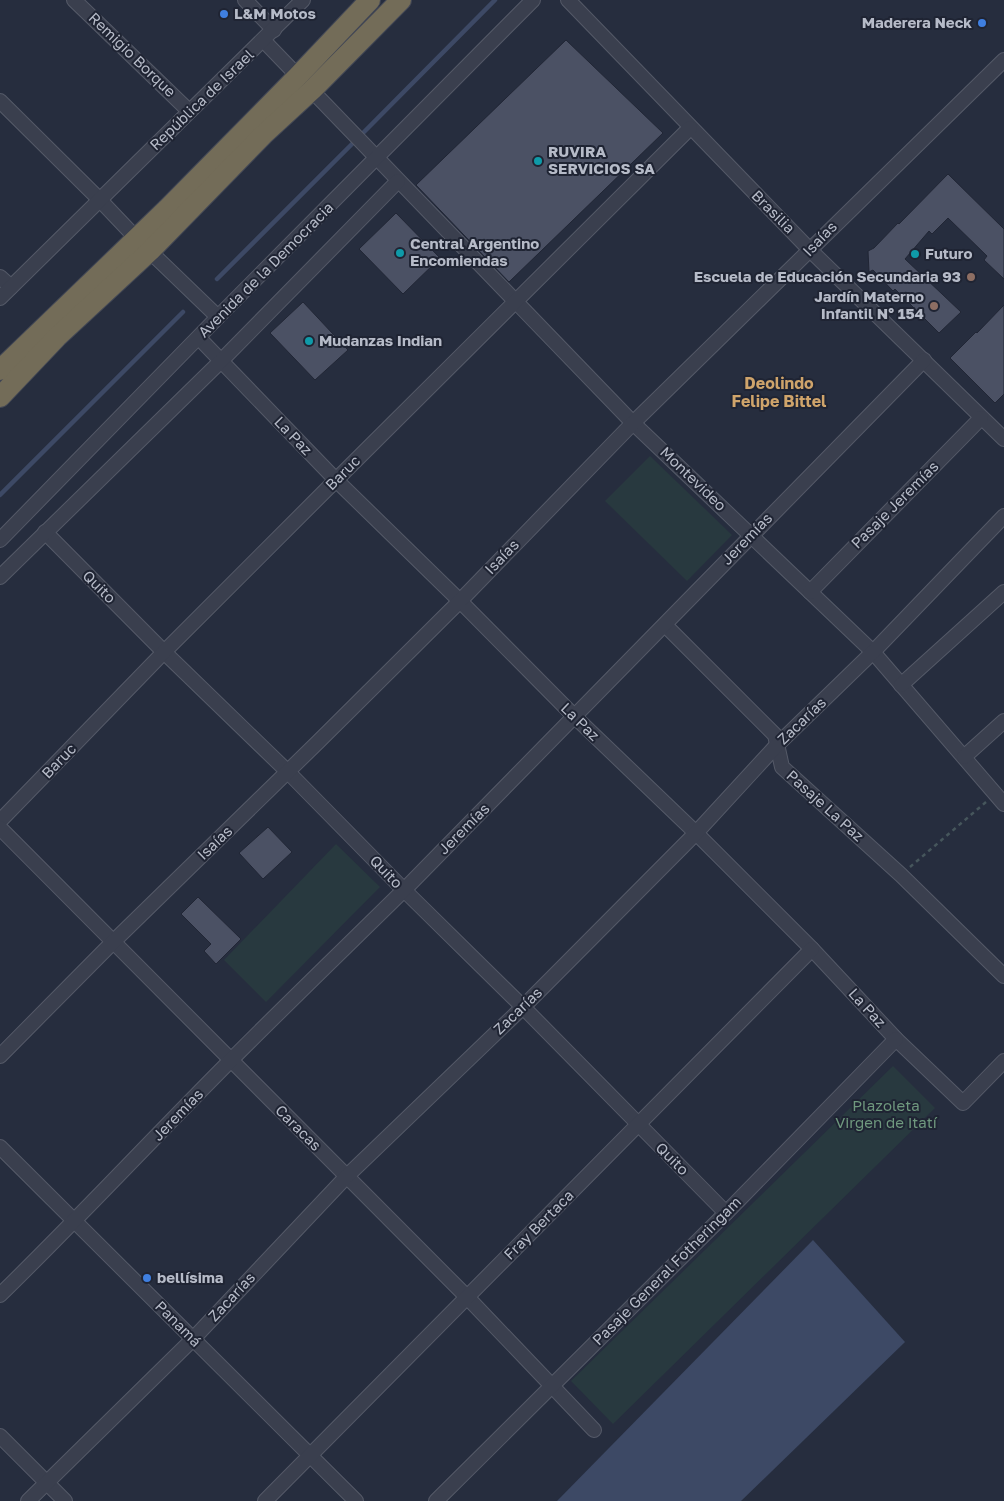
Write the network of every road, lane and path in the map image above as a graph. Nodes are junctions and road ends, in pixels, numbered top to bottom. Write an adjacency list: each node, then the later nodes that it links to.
1 (74, 0): 13 (street, Remigio Borque)
2 (245, 0): 8 (street)
3 (303, 0): 8 (street, República de Israel)
4 (370, 0): 11 (highway)
5 (400, 0): 11 (highway)
6 (533, 0): 15 (street, Avenida de la Democracia)
7 (568, 0): 14 (street, Brasilia)
8 (274, 30): 9 (street, República de Israel)
9 (263, 40): 11 (street, Montevideo); 13 (street, República de Israel)
10 (1004, 60): 19 (street, Isaías)
11 (305, 83): 15 (street, Montevideo); 18 (highway); 18 (highway)
12 (0, 101): 17 (street)
13 (189, 111): 17 (street, República de Israel)
14 (690, 128): 19 (street, Brasilia); 23 (street, Baruc)
15 (377, 158): 16 (street, Montevideo); 24 (street, Avenida de la Democracia)
16 (398, 182): 23 (street, Montevideo); 27 (street)
17 (100, 200): 18 (street); 21 (street)
18 (143, 245): 24 (street); 28 (highway); 29 (highway)
19 (810, 250): 26 (street, Brasilia); 31 (street, Isaías)
20 (0, 277): 21 (street)
21 (11, 287): 22 (street)
22 (0, 298)
23 (516, 302): 31 (street, Montevideo); 33 (street, Baruc)
24 (218, 317): 25 (street, Avenida de la Democracia)
25 (199, 338): 27 (street, La Paz); 37 (street, Avenida de la Democracia)
26 (924, 360): 30 (street, Brasilia); 36 (street, Jeremías)
27 (221, 361): 33 (street, La Paz); 35 (street)
28 (0, 370)
29 (0, 397)
30 (981, 418): 32 (street, Brasilia); 39 (street, Pasaje Jeremías)
31 (633, 422): 36 (street, Montevideo); 41 (street, Isaías)
32 (1004, 439)
33 (336, 480): 41 (street, La Paz); 43 (street, Baruc)
34 (1004, 516): 44 (street, Zacarías)
35 (45, 532): 38 (street); 43 (street, Quito)
36 (751, 534): 39 (street, Montevideo); 42 (street, Jeremías)
37 (0, 540)
38 (0, 577)
39 (810, 592): 44 (street, Montevideo)
40 (1004, 592): 45 (street)
41 (460, 600): 46 (street, La Paz); 50 (street, Isaías)
42 (665, 625): 46 (street, Jeremías); 48 (street, Pasaje La Paz)
43 (164, 652): 50 (street, Quito); 52 (street, Baruc)
44 (873, 652): 45 (street, Montevideo); 48 (street, Zacarías)
45 (901, 685): 49 (street, Montevideo)
46 (574, 716): 54 (street, La Paz); 56 (street, Jeremías)
47 (1004, 721): 49 (street)
48 (776, 746): 54 (street, Zacarías); 55 (street, Pasaje La Paz)
49 (964, 757): 51 (street, Montevideo)
50 (288, 772): 56 (street, Quito); 57 (street, Isaías)
51 (999, 799): 55 (path)
52 (0, 821)
53 (0, 828): 57 (street, Caracas)
54 (696, 833): 58 (street, La Paz); 60 (street, Zacarías)
55 (900, 875): 59 (street, Pasaje La Paz)
56 (404, 890): 60 (street, Quito); 63 (street, Jeremías)
57 (113, 942): 62 (street, Isaías); 63 (street, Caracas)
58 (812, 949): 61 (street, La Paz); 65 (street, Fray Bertaca)
59 (1004, 976)
60 (523, 1007): 65 (street, Quito); 67 (street, Zacarías)
61 (896, 1039): 64 (street, La Paz); 68 (street, Pasaje General Fotheringam)
62 (0, 1056)
63 (231, 1061): 67 (street, Caracas); 69 (street, Jeremías)
64 (1004, 1061)
65 (638, 1125): 68 (street, Quito); 71 (street, Fray Bertaca)
66 (0, 1147): 69 (street, Panamá)
67 (347, 1176): 71 (street, Caracas); 72 (street, Zacarías)
68 (726, 1213): 73 (street, Pasaje General Fotheringam)
69 (74, 1222): 70 (street, Jeremías); 72 (street, Panamá)
70 (0, 1295)
71 (467, 1297): 73 (street, Caracas); 76 (street, Fray Bertaca)
72 (193, 1339): 76 (street, Panamá); 77 (street, Zacarías)
73 (551, 1386): 74 (street, Caracas); 82 (street, Pasaje General Fotheringam)
74 (594, 1430)
75 (0, 1436): 77 (street)
76 (310, 1457): 80 (street, Fray Bertaca); 81 (street, Panamá)
77 (46, 1483): 78 (street, Zacarías); 79 (street)
78 (28, 1501)
79 (65, 1501)
80 (265, 1501)
81 (356, 1501)
82 (436, 1501)

